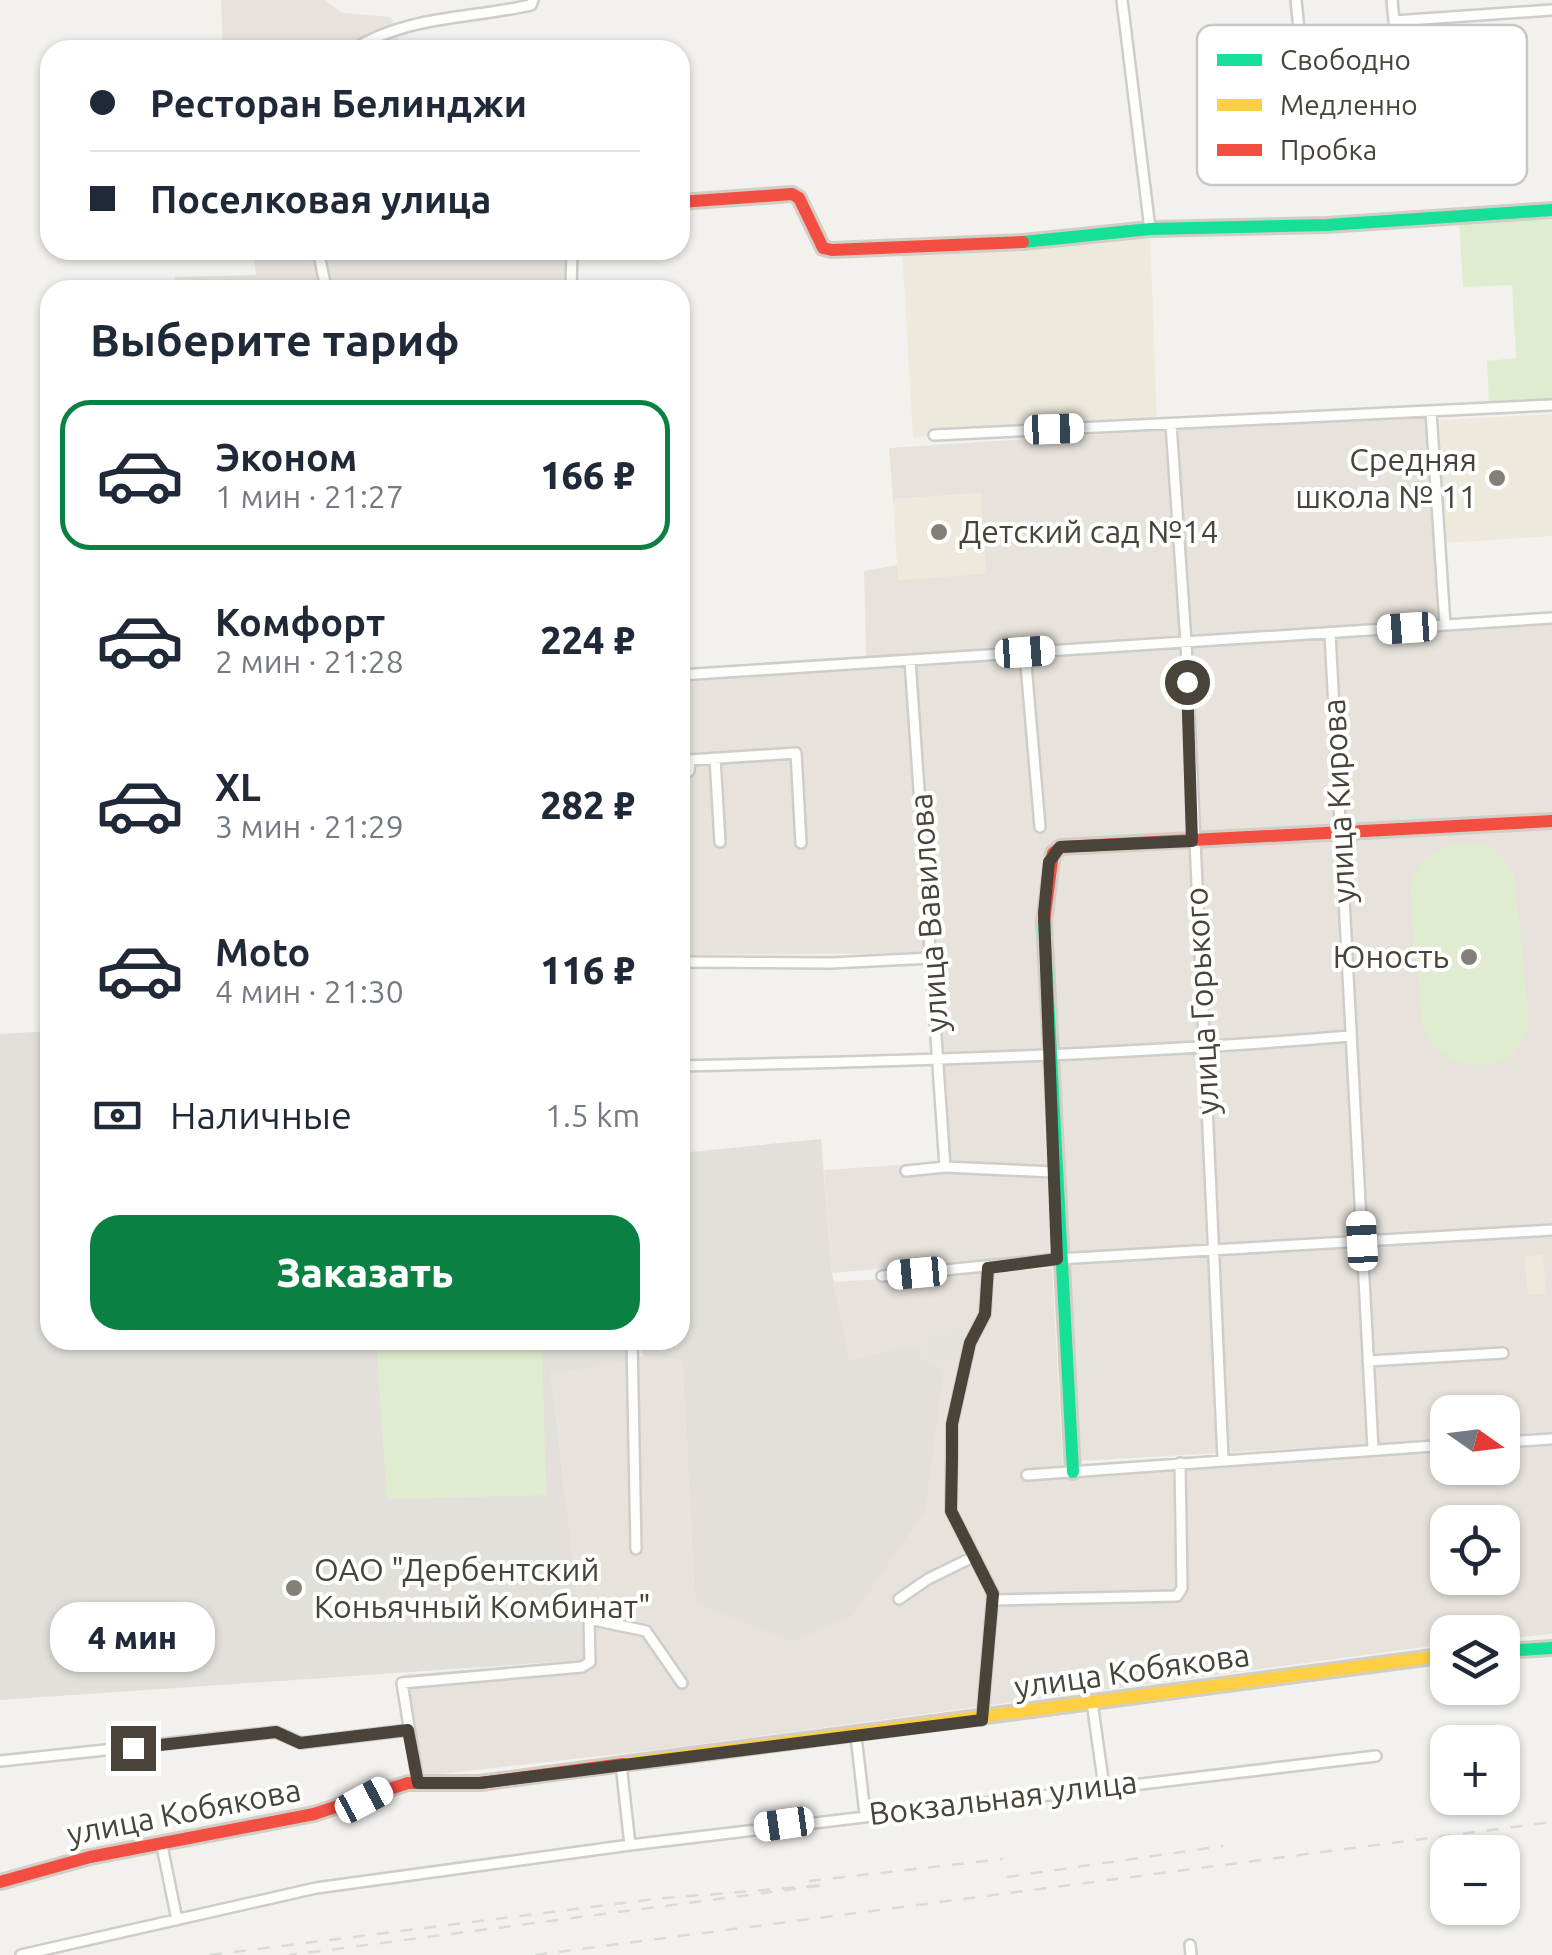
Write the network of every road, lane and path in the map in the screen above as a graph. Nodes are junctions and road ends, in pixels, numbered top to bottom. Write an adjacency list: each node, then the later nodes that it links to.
1 (533, 0): 8 (street)
2 (1122, 0): 11 (street)
3 (1296, 0): 7 (street)
4 (1392, 0): 6 (street)
5 (1552, 0): 6 (street)
6 (1552, 9)
7 (1299, 25)
8 (373, 40)
9 (690, 201): 11 (street)
10 (1552, 210): 11 (street)
11 (1150, 229)
12 (1552, 404): 13 (street)
13 (1431, 410): 14 (street); 17 (street)
14 (1171, 424): 15 (street); 19 (street, улица Горького)
15 (934, 435)
16 (1552, 618): 17 (street)
17 (1445, 625): 18 (street)
18 (1330, 633): 19 (street); 27 (street, улица Кирова)
19 (1186, 642): 20 (street); 28 (street, улица Горького)
20 (1025, 652): 21 (street); 26 (street)
21 (910, 660): 22 (street); 31 (street, улица Вавилова)
22 (690, 674)
23 (715, 758): 24 (street); 29 (street); 30 (street)
24 (690, 760)
25 (1552, 821): 27 (street)
26 (1040, 826)
27 (1341, 833): 28 (street); 33 (street, улица Кирова)
28 (1192, 841): 34 (street, улица Горького); 35 (street)
29 (720, 842)
30 (800, 843)
31 (932, 958): 32 (street); 36 (street, улица Вавилова)
32 (690, 962)
33 (1350, 1036): 34 (street); 42 (street, улица Кирова)
34 (1206, 1048): 35 (street); 43 (street, улица Горького)
35 (1048, 1055): 36 (street); 40 (street)
36 (940, 1060): 37 (street); 38 (street, улица Вавилова)
37 (690, 1066)
38 (945, 1167): 39 (street); 40 (street)
39 (906, 1171)
40 (1053, 1172): 44 (street)
41 (1552, 1230): 42 (street)
42 (1362, 1241): 43 (street); 49 (street, улица Кирова)
43 (1215, 1252): 44 (street); 54 (street, улица Горького)
44 (1057, 1259): 45 (street); 56 (street)
45 (988, 1268): 46 (street); 59 (street)
46 (882, 1276)
47 (632, 1350): 58 (street)
48 (1503, 1353): 49 (street)
49 (1368, 1361): 53 (street, улица Кирова)
50 (1552, 1439): 51 (street)
51 (1520, 1441)
52 (1430, 1446): 53 (street)
53 (1372, 1449): 54 (street)
54 (1223, 1459): 55 (street)
55 (1180, 1464): 56 (street); 61 (street)
56 (1073, 1472): 57 (street)
57 (1027, 1475)
58 (636, 1549)
59 (976, 1556): 60 (street); 61 (street)
60 (899, 1600)
61 (993, 1600): 67 (street)
62 (1552, 1648): 63 (street)
63 (1520, 1651)
64 (1430, 1657): 66 (street, улица Кобякова)
65 (682, 1683): 68 (street)
66 (1092, 1702): 67 (street, улица Кобякова); 74 (street)
67 (982, 1720): 69 (street, улица Кобякова)
68 (408, 1730): 71 (street); 73 (street)
69 (856, 1736): 72 (street, улица Кобякова); 75 (street)
70 (1376, 1756): 74 (street, Вокзальная улица)
71 (0, 1761)
72 (621, 1764): 73 (street, улица Кобякова); 76 (street)
73 (418, 1783): 77 (street, улица Кобякова)
74 (1104, 1787): 75 (street, Вокзальная улица)
75 (865, 1814): 76 (street, Вокзальная улица)
76 (630, 1845): 79 (street, Вокзальная улица)
77 (162, 1846): 78 (street, улица Кобякова); 79 (street)
78 (0, 1882)
79 (177, 1920): 80 (street, Вокзальная улица)
80 (21, 1955)

